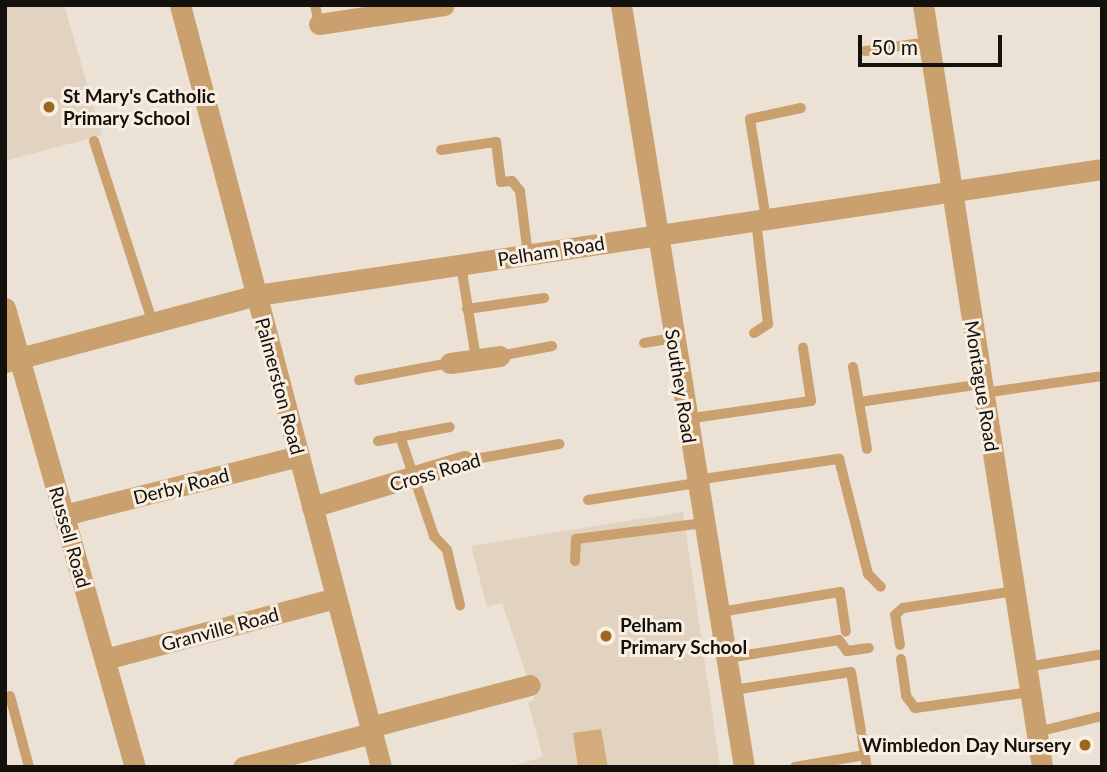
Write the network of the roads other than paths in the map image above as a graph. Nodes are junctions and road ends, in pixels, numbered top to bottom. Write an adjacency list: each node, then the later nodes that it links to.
1 (180, 5): 18 (street, Palmerston Road)
2 (444, 5): 5 (street)
3 (621, 5): 15 (street, Southey Road)
4 (923, 5): 7 (street, Montague Road)
5 (405, 8): 6 (street)
6 (317, 15)
7 (928, 42): 8 (lane); 13 (street, Montague Road)
8 (864, 51)
9 (801, 108): 14 (lane)
10 (94, 141): 22 (lane)
11 (441, 150): 16 (lane)
12 (1102, 169): 13 (street, Pelham Road)
13 (951, 192): 14 (street, Pelham Road); 35 (street, Montague Road)
14 (761, 220): 15 (street, Pelham Road); 23 (lane)
15 (658, 234): 16 (street, Pelham Road); 24 (street, Southey Road)
16 (528, 255): 17 (street, Pelham Road)
17 (461, 265): 18 (street, Pelham Road); 21 (lane)
18 (257, 295): 22 (street, Pelham Road); 43 (street, Palmerston Road)
19 (544, 298): 21 (lane)
20 (5, 308): 30 (street, Russell Road)
21 (467, 309): 29 (lane)
22 (153, 324): 30 (street, Pelham Road)
23 (754, 333)
24 (673, 338): 25 (lane); 37 (street, Southey Road)
25 (644, 343)
26 (552, 346): 28 (lane)
27 (803, 348): 37 (lane)
28 (500, 356): 29 (street)
29 (476, 359): 31 (street)
30 (12, 360): 49 (street, Russell Road)
31 (450, 363): 34 (lane)
32 (853, 366): 36 (lane)
33 (1102, 376): 35 (lane)
34 (359, 380)
35 (983, 389): 36 (lane); 53 (street, Montague Road)
36 (859, 402): 42 (lane)
37 (686, 419): 46 (street, Southey Road)
38 (450, 427): 39 (lane)
39 (400, 436): 40 (lane); 45 (lane)
40 (378, 441)
41 (559, 444): 44 (lane, Cross Road)
42 (867, 449)
43 (299, 456): 48 (street, Palmerston Road); 49 (street, Derby Road)
44 (464, 461): 45 (street, Cross Road)
45 (414, 479): 48 (street, Cross Road); 55 (lane)
46 (697, 481): 47 (lane); 50 (street, Southey Road); 52 (lane)
47 (588, 500)
48 (312, 507): 54 (street, Palmerston Road)
49 (64, 515): 62 (street, Russell Road)
50 (704, 523): 51 (lane); 56 (street, Southey Road)
51 (575, 561)
52 (881, 587)
53 (1015, 591): 58 (lane); 64 (street, Montague Road)
54 (336, 598): 62 (street, Granville Road); 70 (street, Palmerston Road)
55 (460, 605)
56 (720, 612): 57 (lane); 61 (street, Southey Road)
57 (846, 632)
58 (900, 645)
59 (869, 648): 61 (lane)
60 (1102, 654): 64 (lane)
61 (728, 658): 66 (street, Southey Road)
62 (105, 659): 74 (street, Russell Road)
63 (901, 659): 67 (lane)
64 (1027, 667): 67 (street, Montague Road)
65 (530, 685): 70 (street)
66 (733, 690): 72 (lane); 77 (street, Southey Road)
67 (1031, 692): 71 (street, Montague Road)
68 (10, 696): 73 (lane)
69 (1102, 716): 71 (lane)
70 (371, 730): 75 (street); 76 (street, Palmerston Road)
71 (1037, 732): 79 (street, Montague Road)
72 (866, 761): 78 (lane)
73 (29, 767)
74 (135, 767)
75 (243, 767)
76 (381, 767)
77 (744, 767)
78 (795, 767)
79 (1042, 767)

